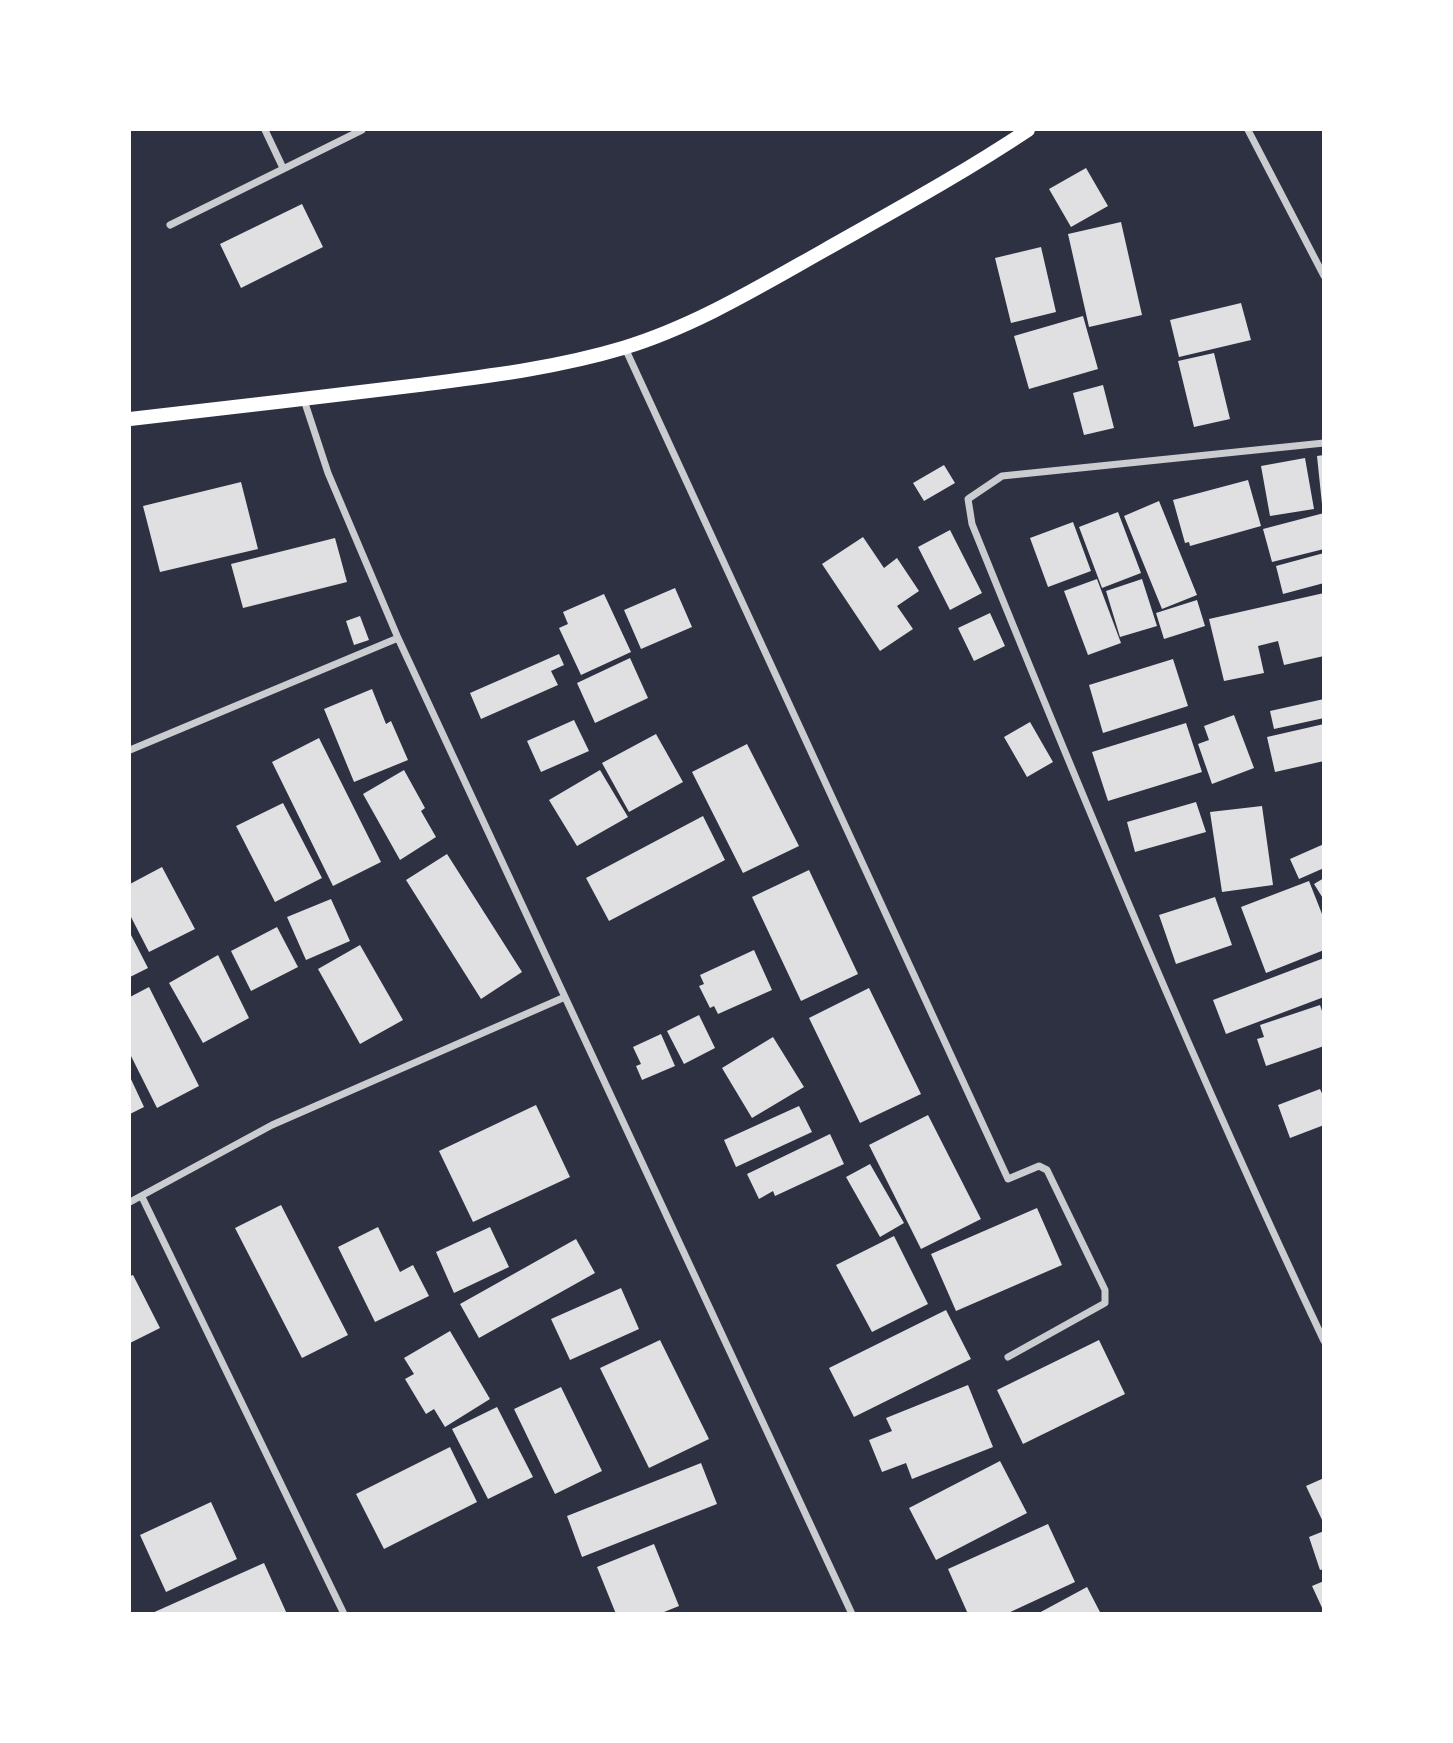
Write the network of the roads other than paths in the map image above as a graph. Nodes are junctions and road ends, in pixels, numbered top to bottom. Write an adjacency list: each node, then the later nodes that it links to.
1 (265, 130): 5 (street)
2 (362, 130): 5 (street)
3 (1028, 130): 8 (main road)
4 (1248, 130): 7 (street)
5 (284, 168): 6 (street)
6 (170, 225)
7 (1324, 276)
8 (625, 348): 9 (main road); 18 (street)
9 (304, 400): 10 (main road); 12 (street)
10 (130, 419)
11 (1324, 443): 17 (street)
12 (398, 638): 13 (street); 14 (street)
13 (130, 750)
14 (565, 997): 15 (street); 20 (street)
15 (142, 1197): 16 (street); 19 (street)
16 (130, 1202)
17 (1324, 1342)
18 (1008, 1357)
19 (344, 1614)
20 (852, 1614)

